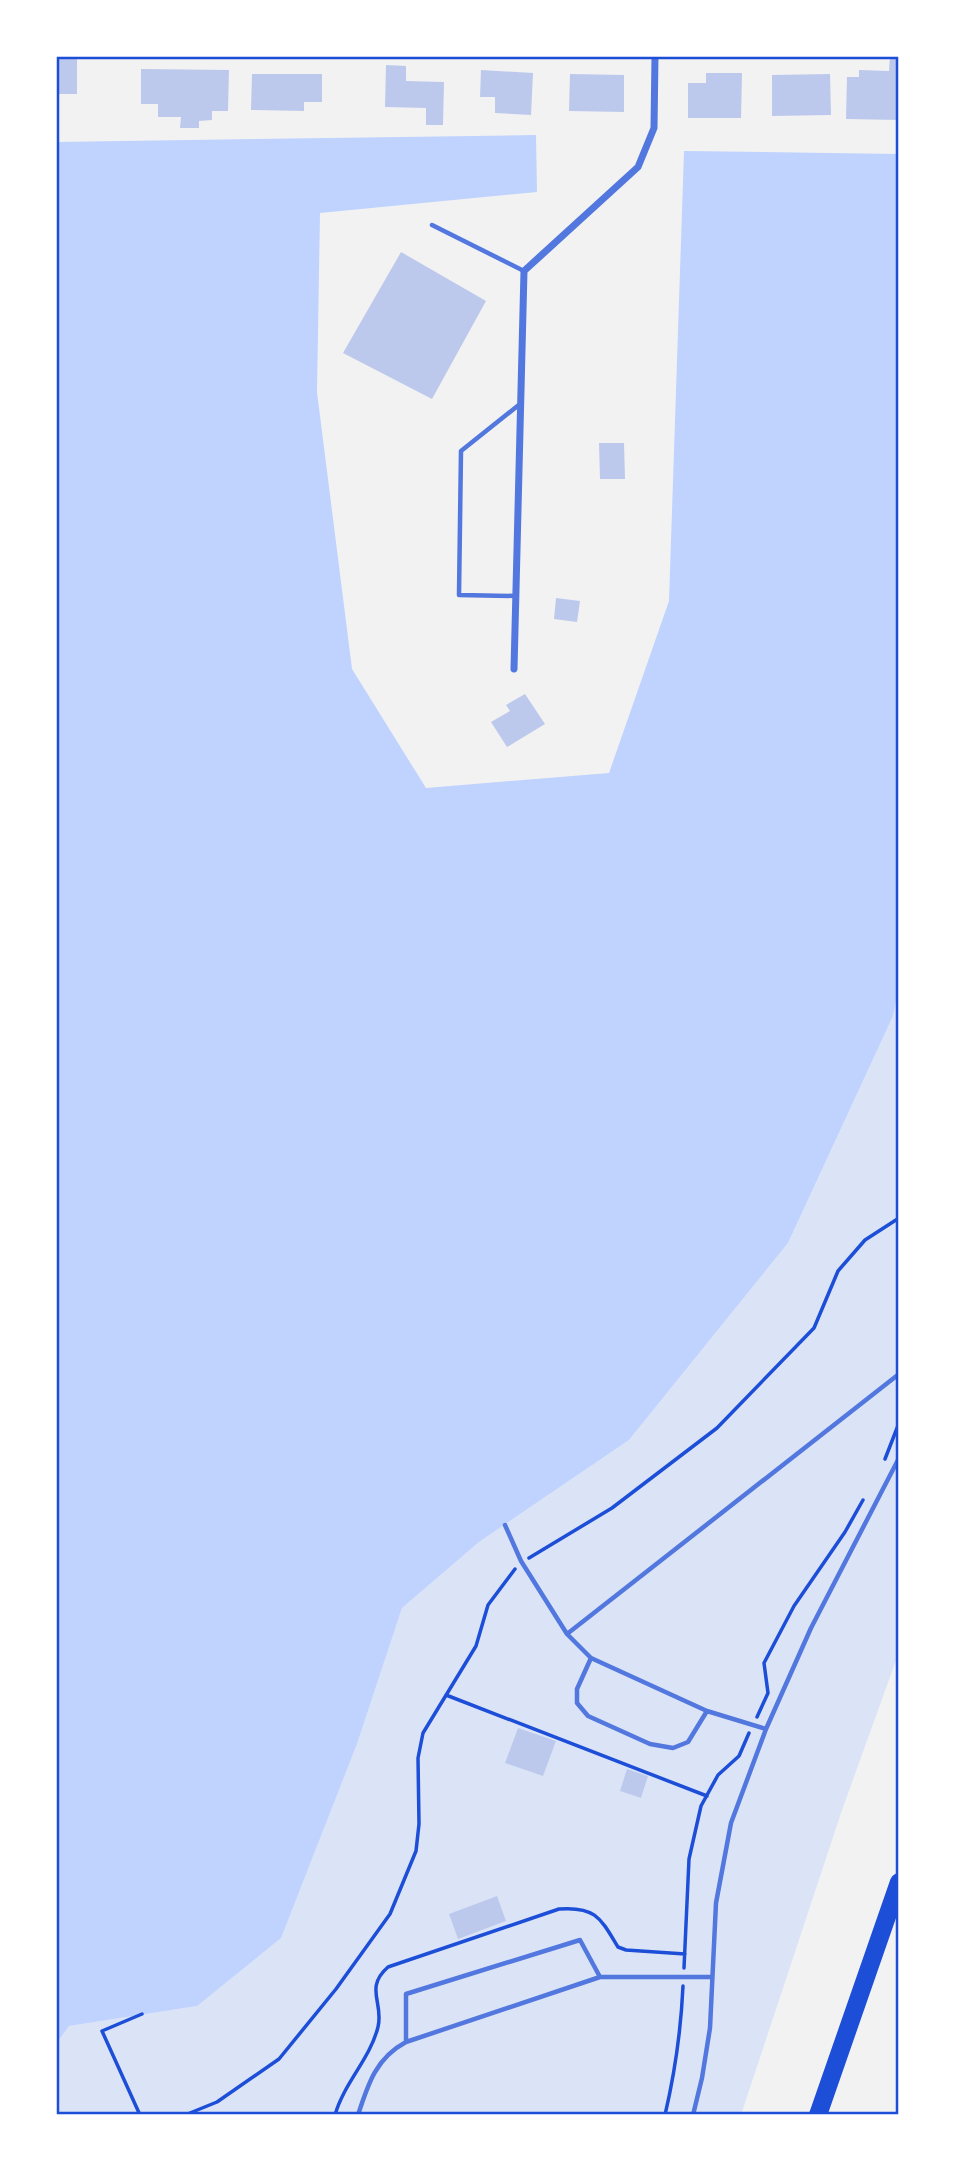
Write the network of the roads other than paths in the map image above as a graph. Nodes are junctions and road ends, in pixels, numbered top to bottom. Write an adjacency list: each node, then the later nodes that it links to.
1 (655, 56): 3 (street)
2 (432, 225): 3 (lane)
3 (524, 271): 4 (street)
4 (520, 403): 5 (street); 5 (lane)
5 (516, 596): 6 (street)
6 (514, 669)
7 (899, 1374): 10 (lane)
8 (899, 1458): 13 (lane)
9 (505, 1525): 10 (lane)
10 (567, 1634): 11 (lane)
11 (591, 1658): 12 (lane); 12 (lane)
12 (707, 1711): 13 (lane)
13 (766, 1729): 16 (lane)
14 (899, 1882): 20 (highway)
15 (600, 1977): 16 (lane); 17 (lane); 17 (lane)
16 (712, 1977): 19 (lane)
17 (406, 2042): 18 (lane)
18 (358, 2115)
19 (693, 2115)
20 (818, 2115)

